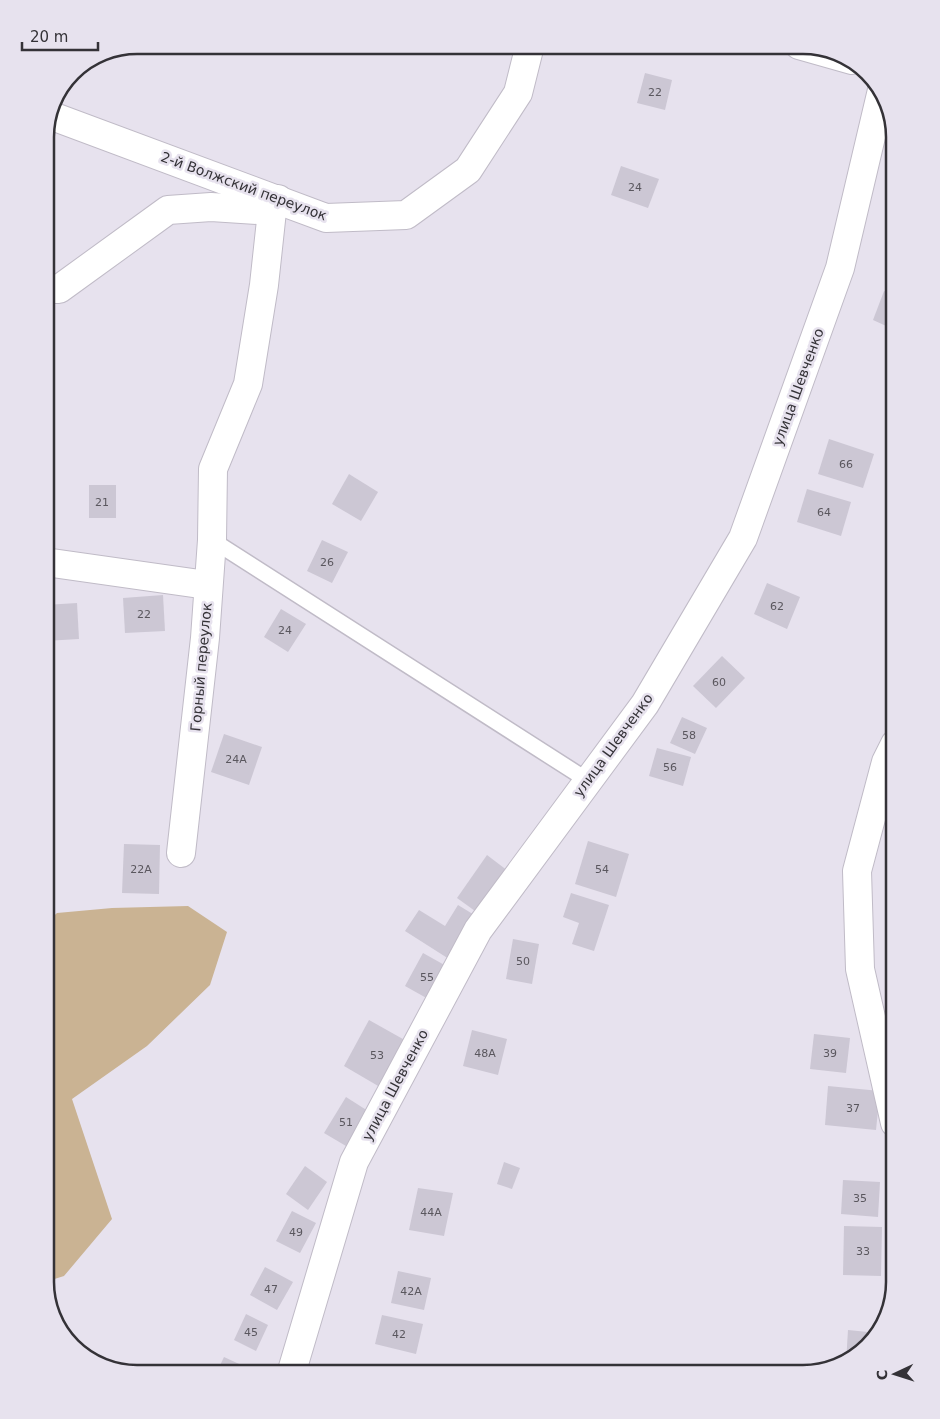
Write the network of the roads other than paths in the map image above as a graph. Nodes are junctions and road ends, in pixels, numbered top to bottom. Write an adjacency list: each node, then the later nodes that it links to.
1 (528, 54): 4 (street, 2-й Волжский переулок)
2 (879, 103): 10 (street, улица Шевченко)
3 (57, 118): 4 (street, 2-й Волжский переулок)
4 (275, 205): 5 (street); 6 (street)
5 (54, 290)
6 (212, 540): 8 (street); 10 (lane)
7 (54, 563): 8 (street, Горный переулок)
8 (208, 585): 11 (street, Горный переулок)
9 (886, 762): 12 (street)
10 (587, 780): 13 (street, улица Шевченко)
11 (181, 852)
12 (886, 1083)
13 (294, 1365)

